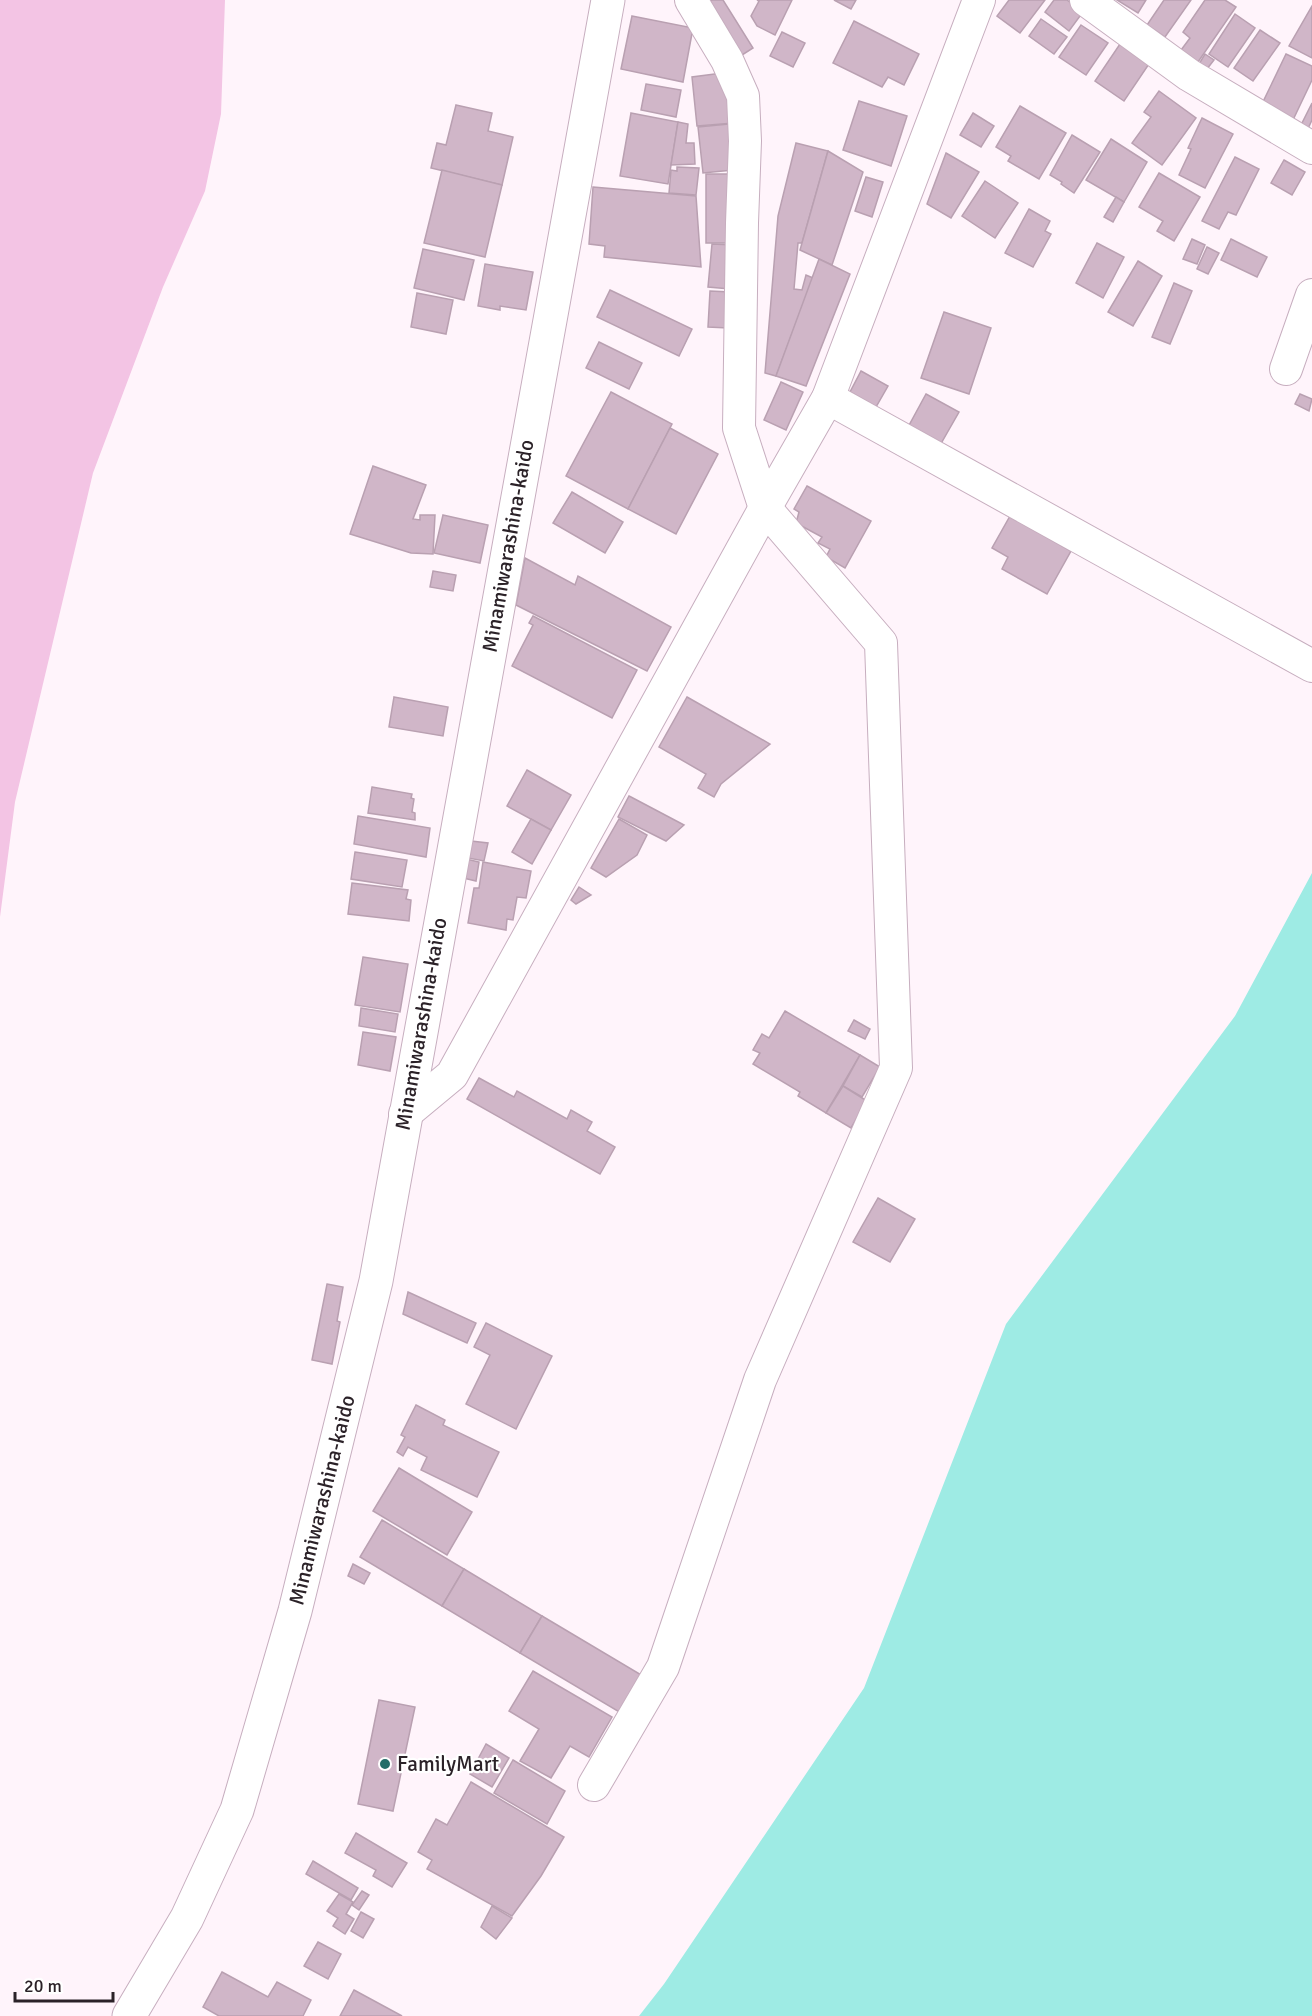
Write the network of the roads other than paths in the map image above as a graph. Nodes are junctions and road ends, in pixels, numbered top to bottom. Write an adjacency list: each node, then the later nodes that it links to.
1 (608, 0): 11 (main road, Minamiwarashina-kaido)
2 (691, 0): 9 (street)
3 (979, 0): 8 (street)
4 (1086, 0): 5 (street)
5 (1312, 148)
6 (1312, 295): 7 (street)
7 (1286, 369)
8 (828, 398): 9 (street); 10 (street)
9 (765, 508): 11 (street); 12 (street)
10 (1312, 666)
11 (405, 1114): 13 (main road, Minamiwarashina-kaido)
12 (594, 1785)
13 (129, 2016)

